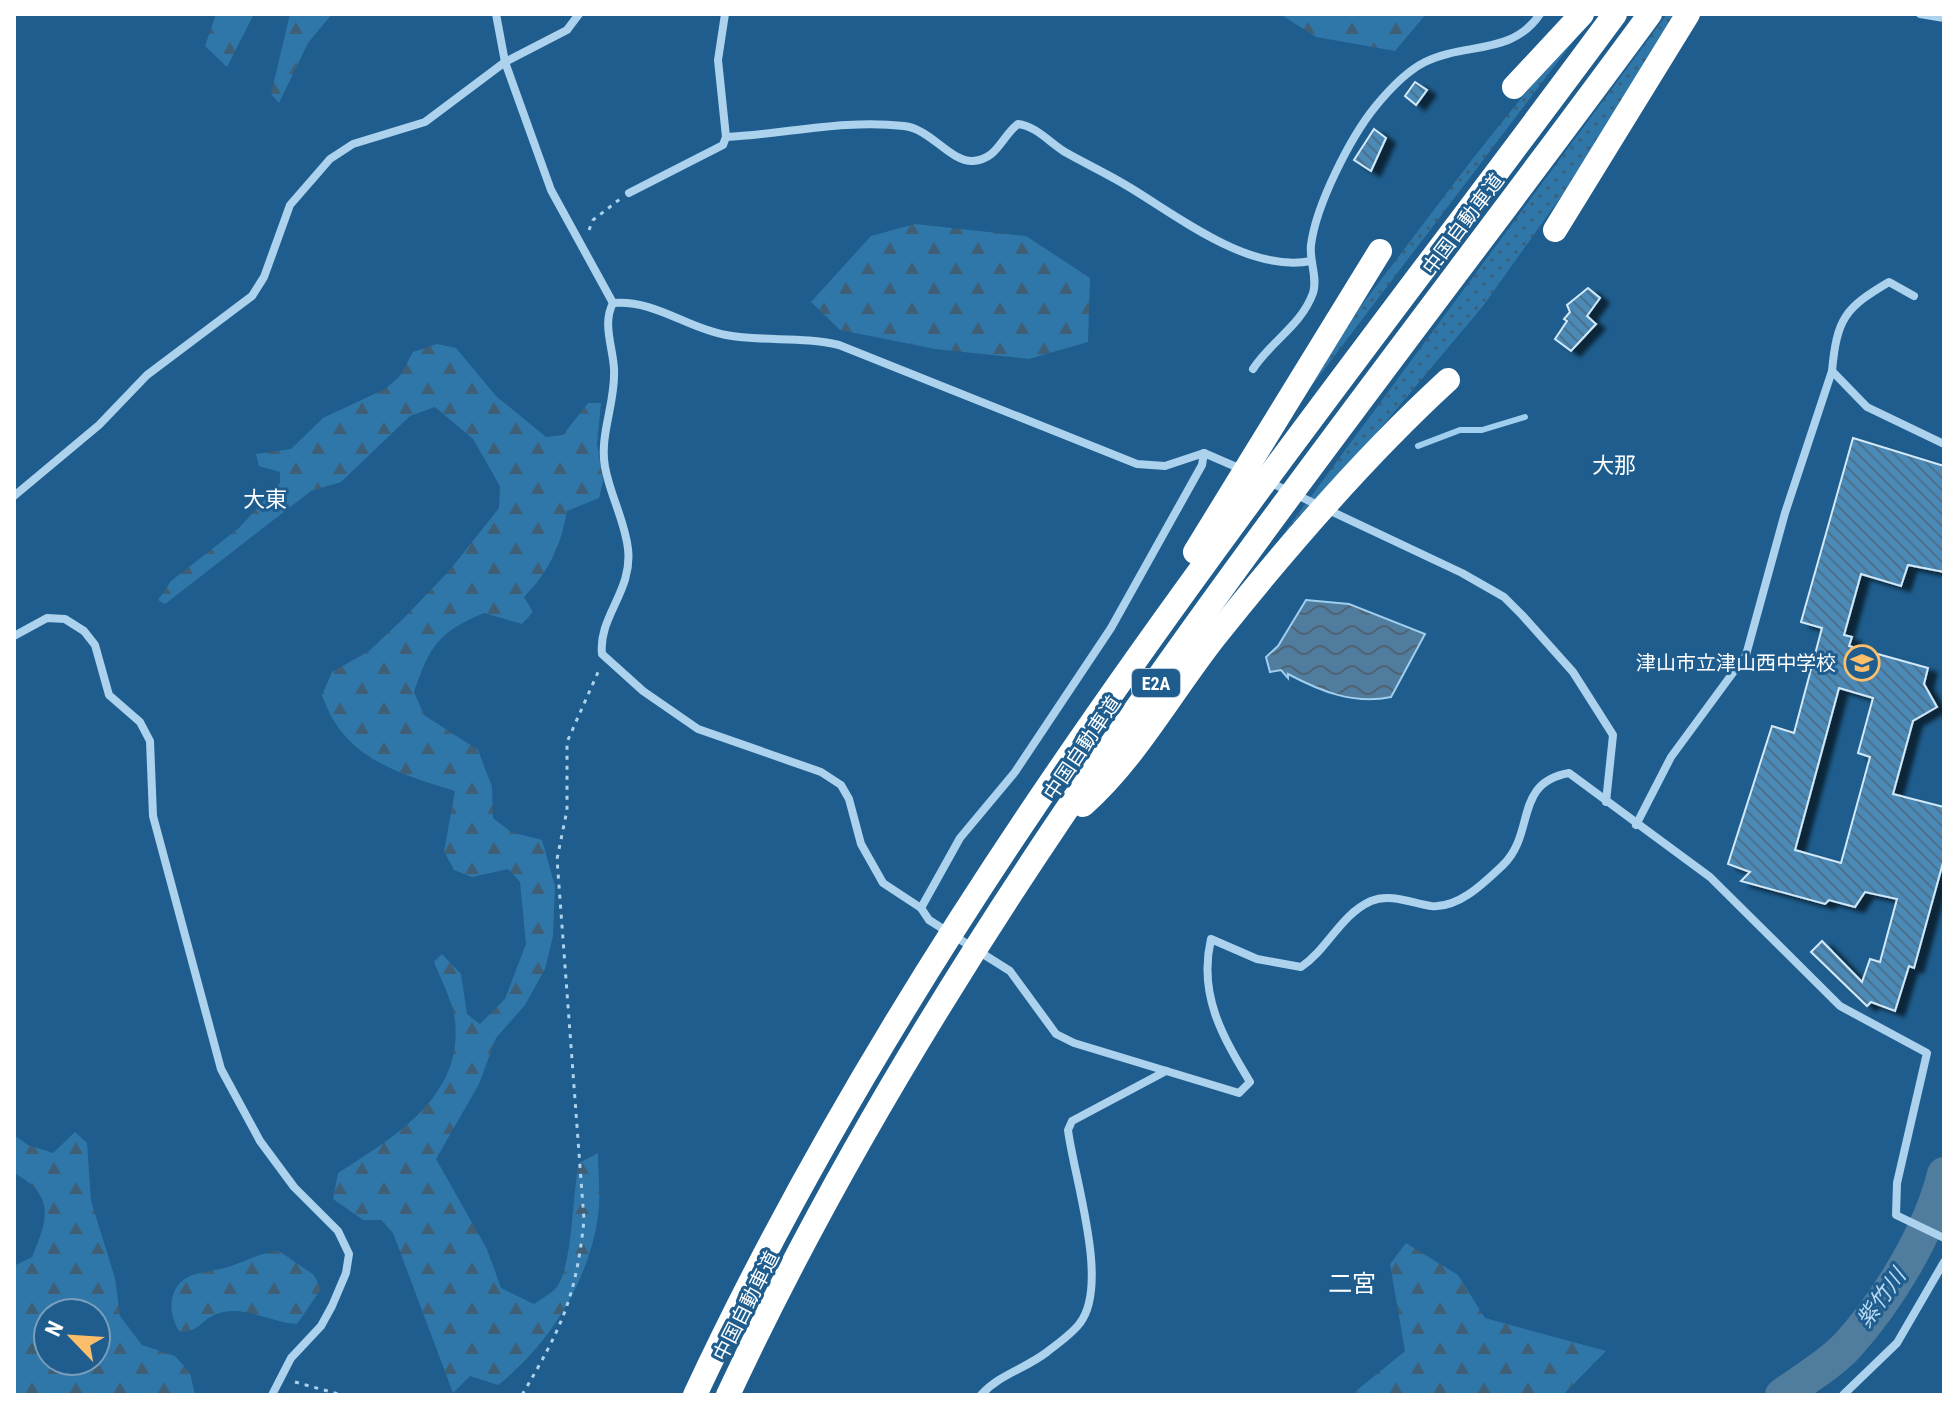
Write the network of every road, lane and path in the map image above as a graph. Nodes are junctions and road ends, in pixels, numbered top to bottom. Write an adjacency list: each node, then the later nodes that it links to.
1 (496, 14): 11 (street)
2 (579, 14): 11 (street)
3 (725, 14): 13 (street)
4 (1540, 14): 18 (street)
5 (1582, 14): 12 (highway)
6 (1615, 14): 29 (highway, 中国自動車道 / E2A)
7 (1650, 14): 32 (highway, 中国自動車道 / E2A)
8 (1688, 14): 15 (highway)
9 (1920, 14): 10 (street)
10 (1944, 18)
11 (505, 62): 17 (street); 26 (street)
12 (1514, 87)
13 (726, 137): 14 (street); 18 (street)
14 (629, 193): 17 (path)
15 (1555, 230)
16 (1380, 251): 29 (highway)
17 (587, 257): 20 (street)
18 (1311, 261): 21 (street)
19 (1914, 296): 22 (street)
20 (613, 303): 25 (street); 28 (street)
21 (1253, 369)
22 (1832, 371): 24 (street); 31 (street)
23 (1448, 380): 32 (highway)
24 (1944, 444)
25 (1204, 453): 30 (street); 33 (street)
26 (14, 496)
27 (14, 636): 37 (street)
28 (606, 660): 33 (street); 40 (path)
29 (1090, 725): 41 (highway, 中国自動車道 / E2A)
30 (1606, 802): 31 (street); 34 (street)
31 (1636, 825): 35 (street)
32 (1056, 828): 42 (highway, 中国自動車道 / E2A)
33 (921, 908): 34 (street)
34 (1166, 1071): 43 (street)
35 (1941, 1236)
36 (1944, 1262): 44 (street)
37 (280, 1377): 38 (street); 39 (path)
38 (272, 1395)
39 (342, 1395)
40 (522, 1395)
41 (695, 1395)
42 (728, 1395)
43 (981, 1395)
44 (1843, 1395)

